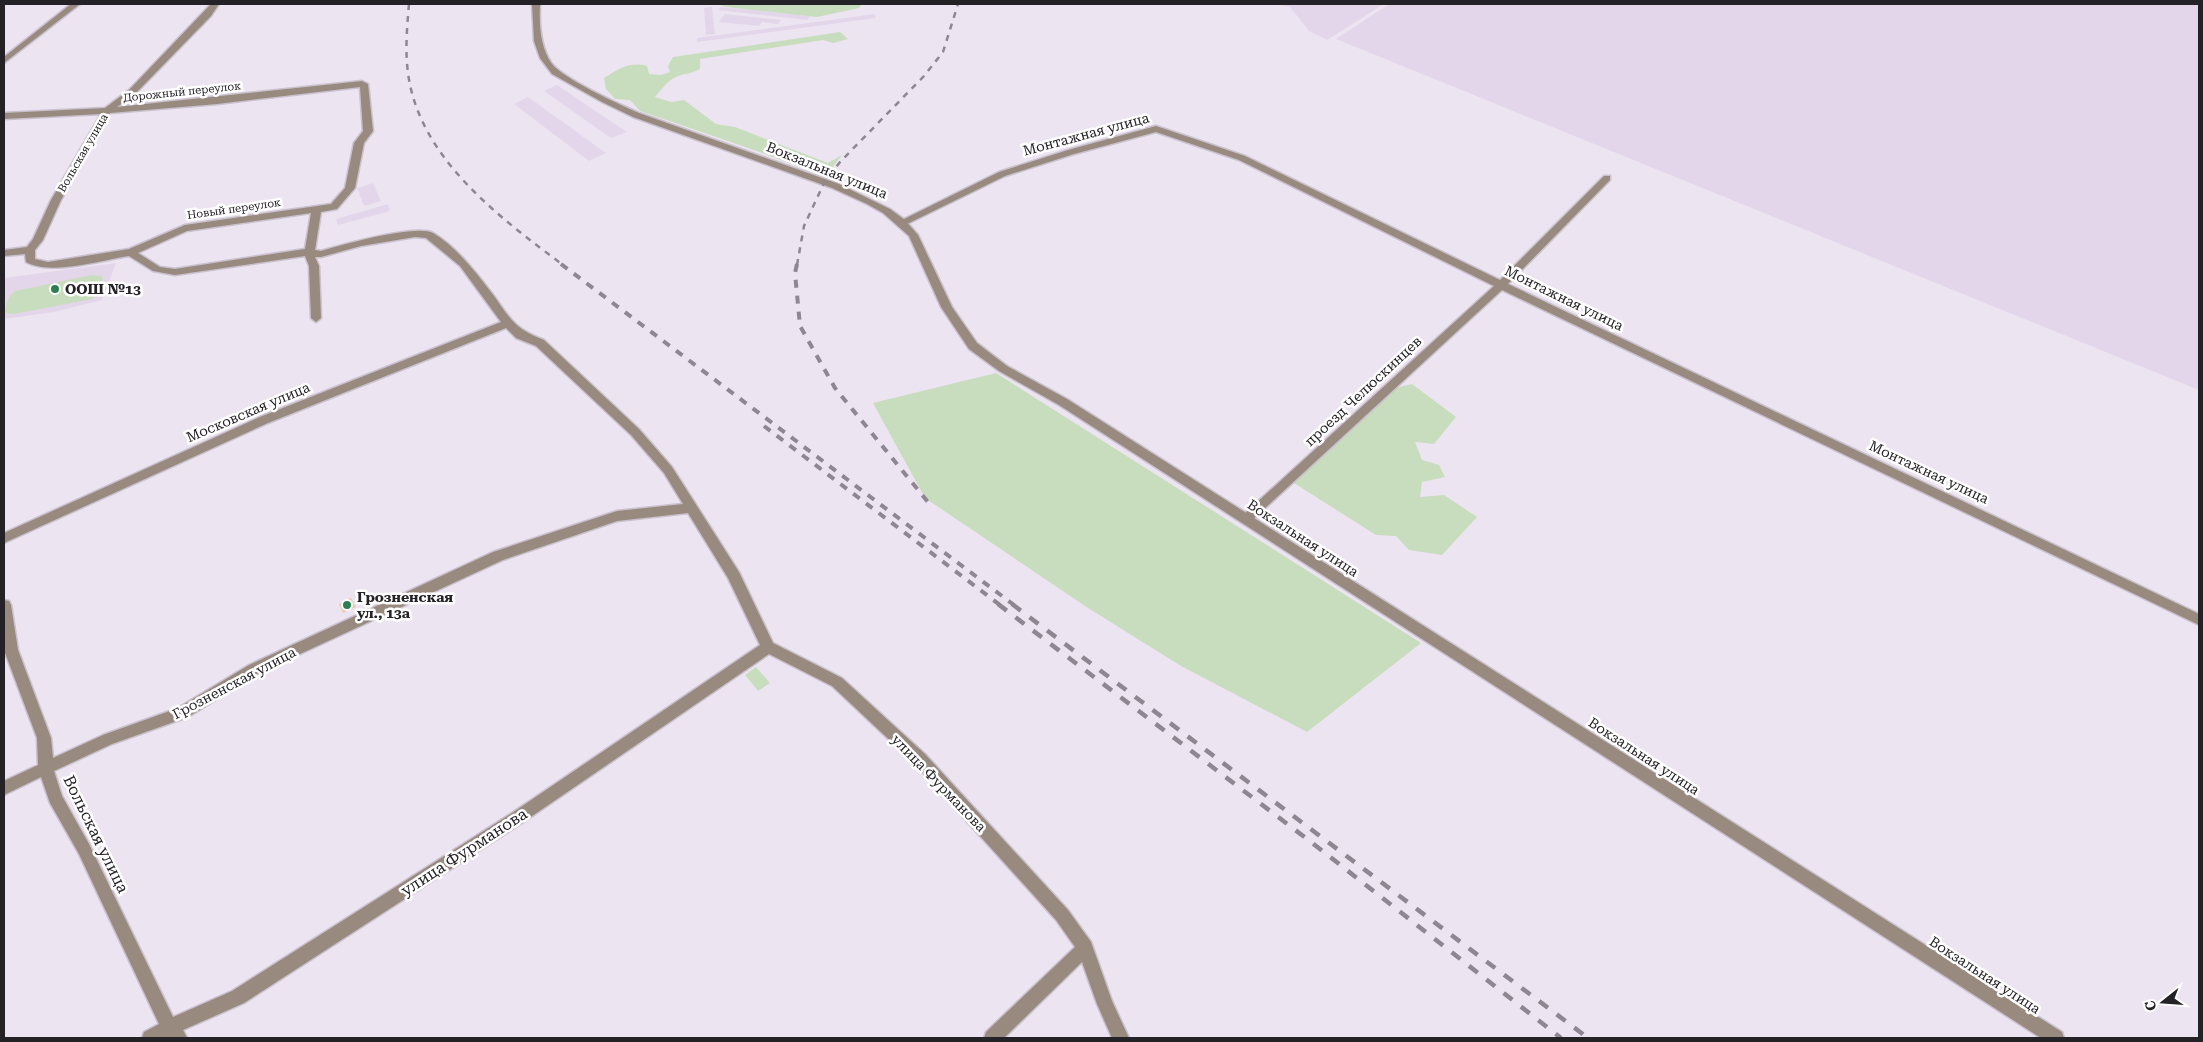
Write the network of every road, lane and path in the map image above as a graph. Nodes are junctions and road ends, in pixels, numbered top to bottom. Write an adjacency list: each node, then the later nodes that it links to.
1 (76, 4): 4 (street)
2 (215, 4): 5 (street, Вольская улица)
3 (536, 4): 10 (street, Вокзальная улица)
4 (4, 61)
5 (107, 111): 6 (street, Дорожный переулок); 8 (street, Дорожный переулок); 11 (street, Вольская улица)
6 (4, 116)
7 (1606, 178): 15 (street, проезд Челюскинцев)
8 (334, 207): 9 (street, Новый переулок)
9 (316, 210): 12 (street, Новый переулок); 14 (street)
10 (903, 222): 15 (street, Монтажная улица); 19 (street, Вокзальная улица)
11 (30, 250): 12 (street, Новый переулок); 13 (street)
12 (131, 252): 14 (street)
13 (4, 253)
14 (309, 254): 16 (street); 17 (street)
15 (1501, 285): 19 (street, проезд Челюскинцев); 22 (street, Монтажная улица)
16 (316, 318)
17 (508, 323): 18 (street); 20 (street, Московская улица)
18 (691, 508): 23 (street); 24 (street, Грозненская улица)
19 (1246, 519): 31 (street, Вокзальная улица)
20 (4, 538)
21 (4, 605): 24 (street, Вольская улица)
22 (2199, 620)
23 (768, 647): 26 (street, улица Фурманова); 27 (street, улица Фурманова)
24 (46, 768): 25 (street, Грозненская улица); 27 (street, Вольская улица)
25 (4, 788)
26 (1085, 948): 29 (street); 30 (street, улица Фурманова)
27 (174, 1032): 28 (street, улица Фурманова)
28 (150, 1038)
29 (992, 1038)
30 (1121, 1038)
31 (2056, 1038)

